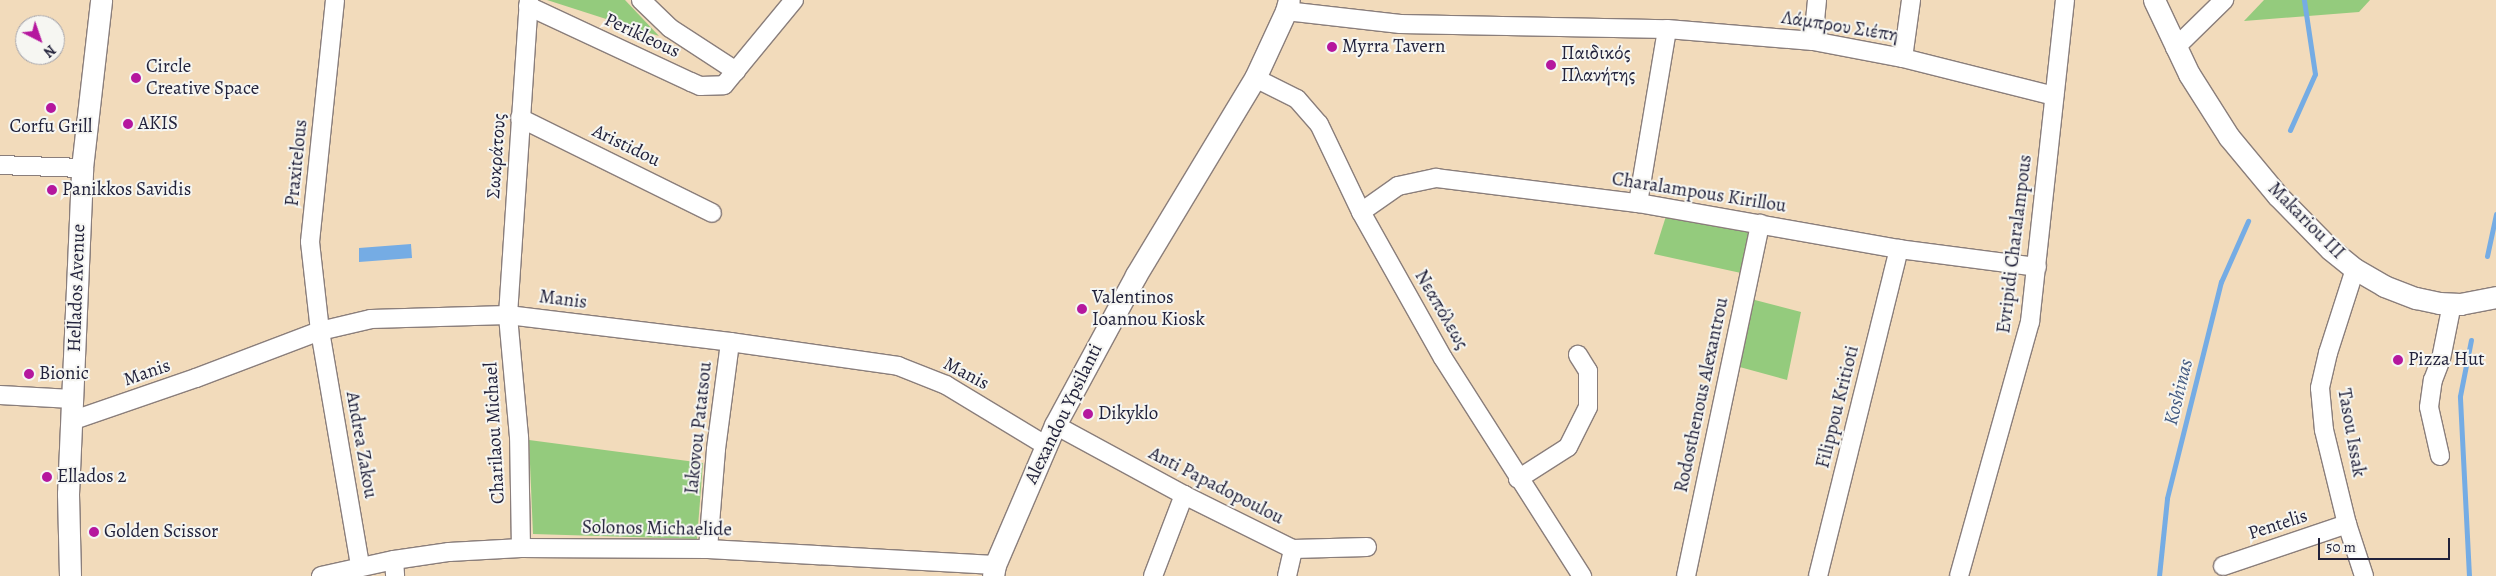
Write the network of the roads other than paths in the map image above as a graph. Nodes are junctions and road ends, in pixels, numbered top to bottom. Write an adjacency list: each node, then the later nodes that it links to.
1 (100, 0): 21 (main road, Hellados Avenue)
2 (335, 0): 32 (street, Praxitelous)
3 (641, 0): 16 (street)
4 (794, 0): 16 (street, Perikleous)
5 (1817, 0): 13 (street)
6 (1911, 0): 15 (street)
7 (2065, 0): 18 (street, Evripidi Charalampous)
8 (2154, 0): 14 (main road, Makariou III)
9 (2224, 0): 14 (street)
10 (528, 3): 16 (street, Perikleous); 19 (street, Σωκράτους)
11 (1287, 6): 12 (street, Λάμπρου Σιέπη); 17 (main road, Alexandou Ypsilanti)
12 (1667, 29): 13 (street, Λάμπρου Σιέπη); 22 (street)
13 (1813, 41): 15 (street, Λάμπρου Σιέπη)
14 (2175, 48): 28 (main road, Makariou III)
15 (1904, 58): 18 (street, Λάμπρου Σιέπη)
16 (736, 71)
17 (1255, 78): 23 (street, Νεαπόλεως); 38 (main road, Alexandou Ypsilanti)
18 (2054, 96): 27 (street, Evripidi Charalampous)
19 (520, 118): 24 (street, Aristidou); 31 (street, Σωκράτους)
20 (0, 165): 21 (street)
21 (82, 168): 36 (main road, Hellados Avenue)
22 (1638, 203): 23 (street, Charalampous Kirillou); 25 (street, Charalampous Kirillou)
23 (1361, 212): 41 (street, Νεαπόλεως)
24 (712, 213)
25 (1760, 224): 26 (street, Charalampous Kirillou); 57 (street, Rodosthenous Alexantrou)
26 (1899, 249): 27 (street, Charalampous Kirillou); 58 (street, Filippou Kritioti)
27 (2037, 267): 59 (street, Evripidi Charalampous)
28 (2356, 269): 30 (main road, Makariou III); 43 (street, Tasou Issak)
29 (2496, 297): 30 (main road, Makariou III)
30 (2452, 304): 40 (street)
31 (508, 315): 32 (street, Manis); 33 (street, Manis); 44 (street, Charilaou Michael)
32 (320, 331): 37 (street, Manis); 48 (street, Andrea Zakou)
33 (730, 342): 39 (street, Manis); 46 (street, Iakovou Patatsou)
34 (1578, 355): 41 (street)
35 (0, 395): 36 (street)
36 (72, 399): 37 (main road, Hellados Avenue)
37 (70, 422): 52 (main road, Hellados Avenue)
38 (1055, 425): 39 (main road, Alexandou Ypsilanti); 42 (street, Anti Papadopoulou)
39 (1045, 445): 51 (main road, Alexandou Ypsilanti)
40 (2440, 456)
41 (1518, 479): 56 (street, Νεαπόλεως)
42 (1184, 495): 47 (street, Anti Papadopoulou); 54 (street)
43 (2347, 524): 49 (street, Pentelis); 60 (street, Tasou Issak)
44 (521, 548): 46 (street, Solonos Michaelide); 50 (street, Solonos Michaelide)
45 (1367, 548): 47 (street, Anti Papadopoulou)
46 (708, 549): 51 (street, Solonos Michaelide)
47 (1293, 549): 55 (street)
48 (360, 565): 50 (street, Solonos Michaelide); 53 (street, Solonos Michaelide)
49 (2223, 566)
50 (394, 568)
51 (994, 570)
52 (70, 576)
53 (321, 576)
54 (1153, 576)
55 (1287, 576)
56 (1582, 576)
57 (1686, 576)
58 (1818, 576)
59 (1959, 576)
60 (2364, 576)

